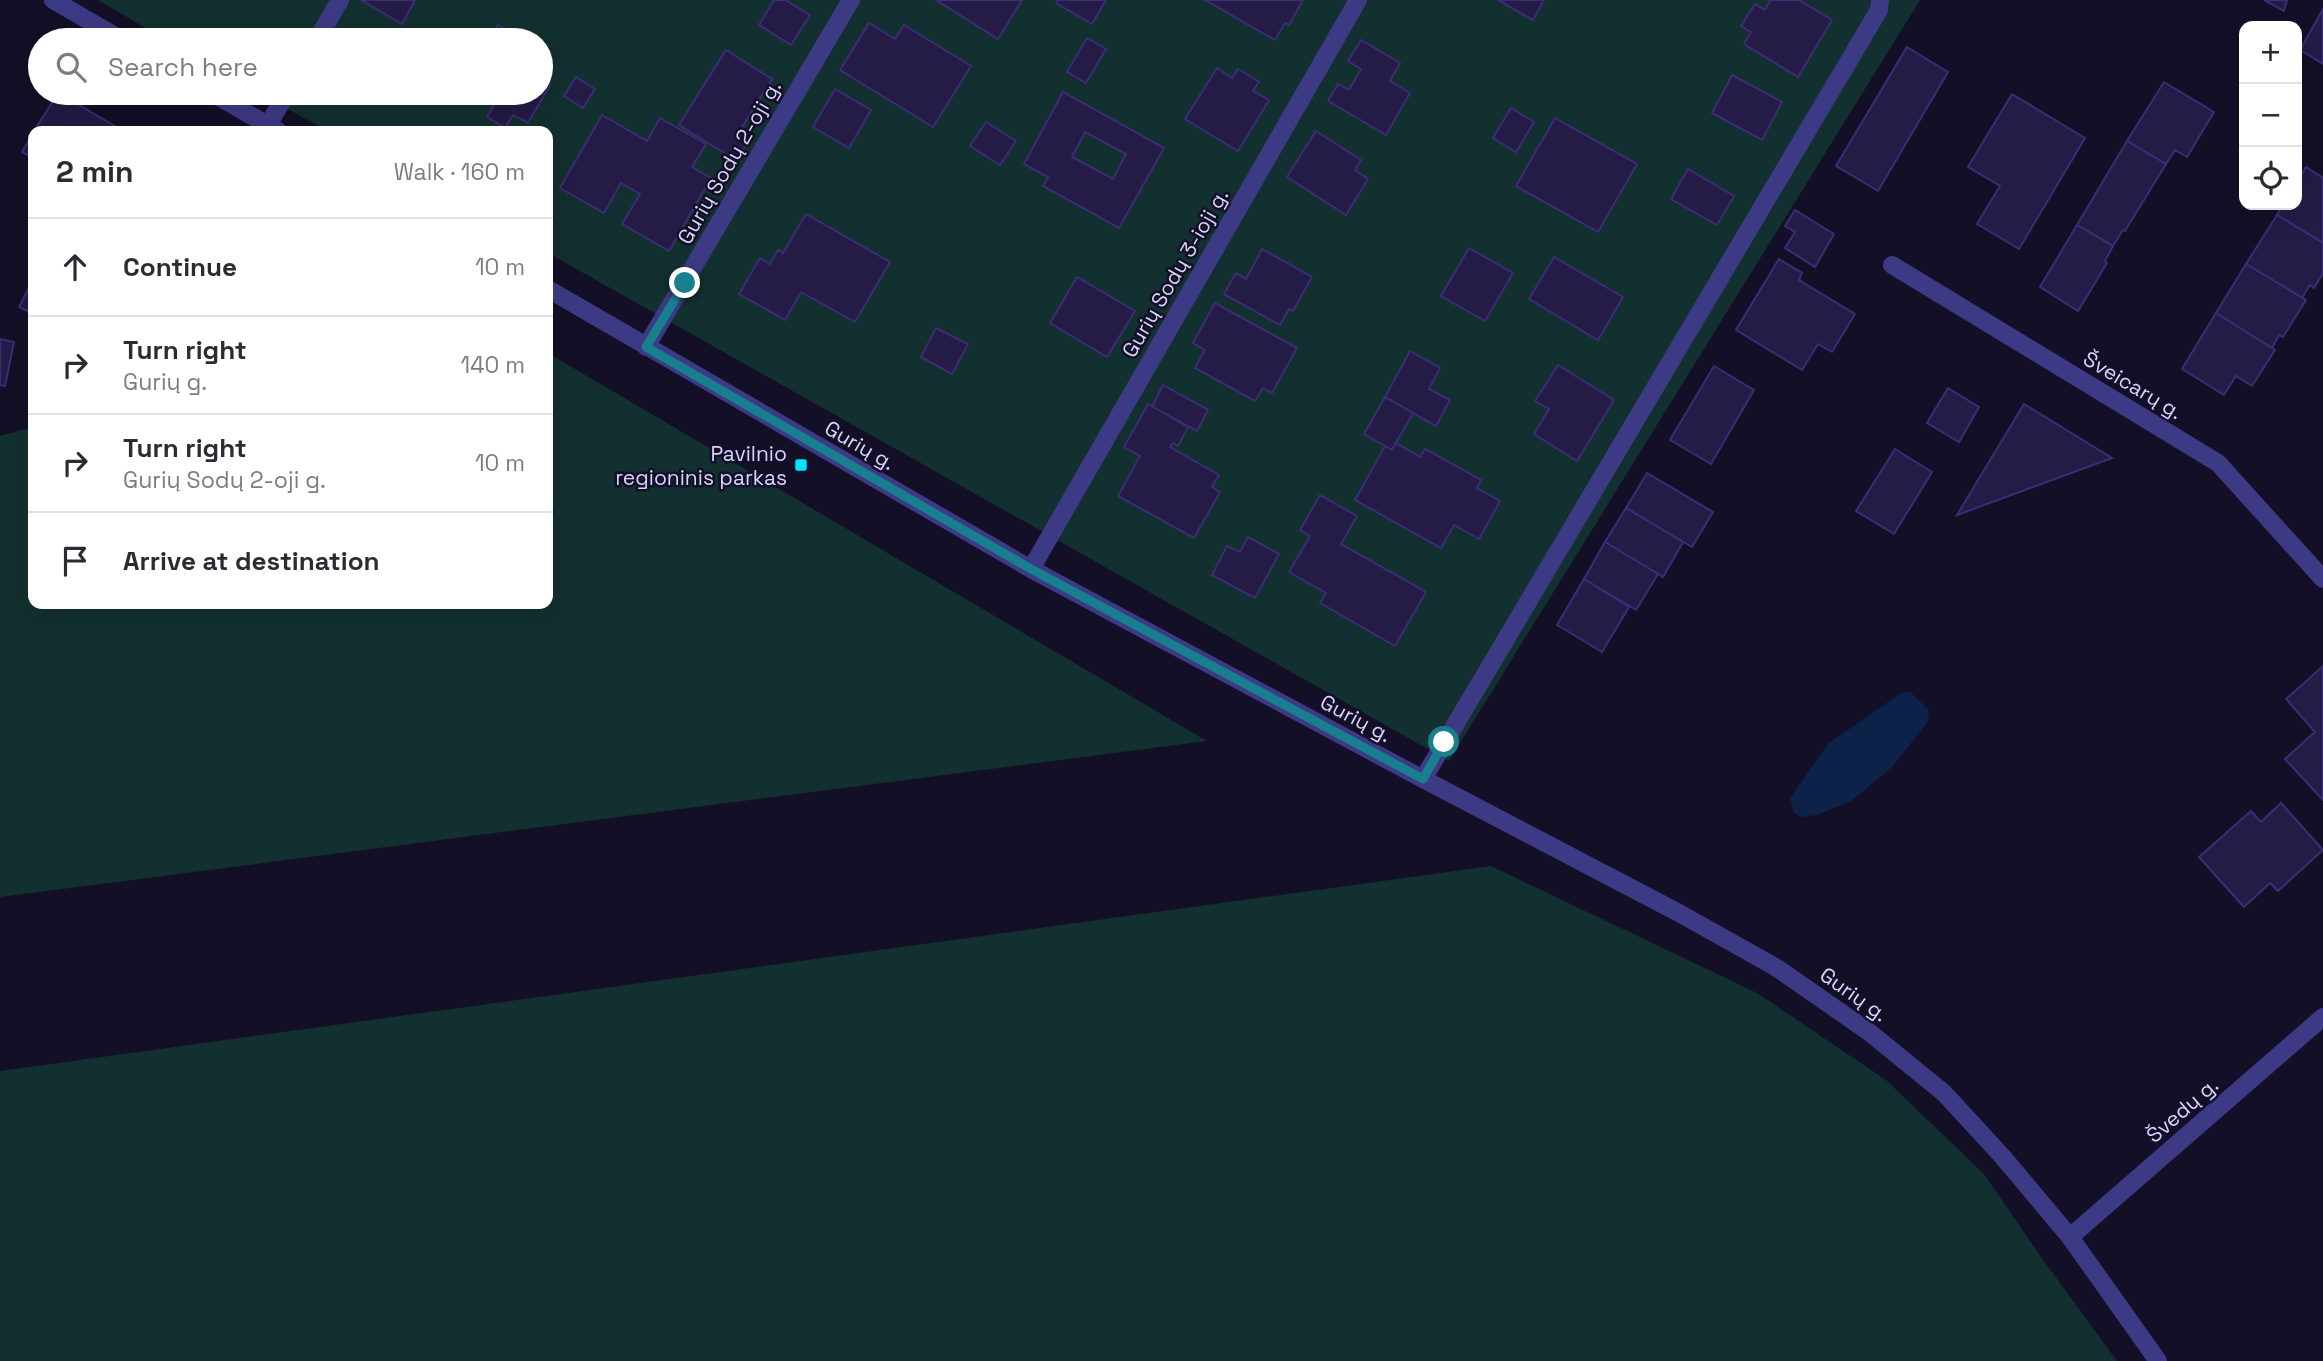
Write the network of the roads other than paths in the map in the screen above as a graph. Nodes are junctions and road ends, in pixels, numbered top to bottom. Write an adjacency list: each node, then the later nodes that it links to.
1 (53, 0): 6 (street)
2 (341, 0): 7 (street)
3 (851, 0): 14 (street, Gurių Sodų 2-oji g.)
4 (1358, 0): 15 (street, Gurių Sodų 3-ioji g.)
5 (1880, 0): 17 (street)
6 (101, 28)
7 (324, 28)
8 (233, 105): 10 (street)
9 (282, 105): 11 (street)
10 (270, 126)
11 (274, 126)
12 (1892, 265): 16 (street, Šveicarų g.)
13 (553, 292): 14 (street, Gurių g.)
14 (646, 347): 15 (street, Gurių g.)
15 (1031, 569): 17 (street, Gurių g.)
16 (2323, 579)
17 (1423, 779): 19 (street, Gurių g.)
18 (2323, 1017): 19 (street, Švedų g.)
19 (2070, 1237): 20 (street, Gurių g.)
20 (2158, 1361)

